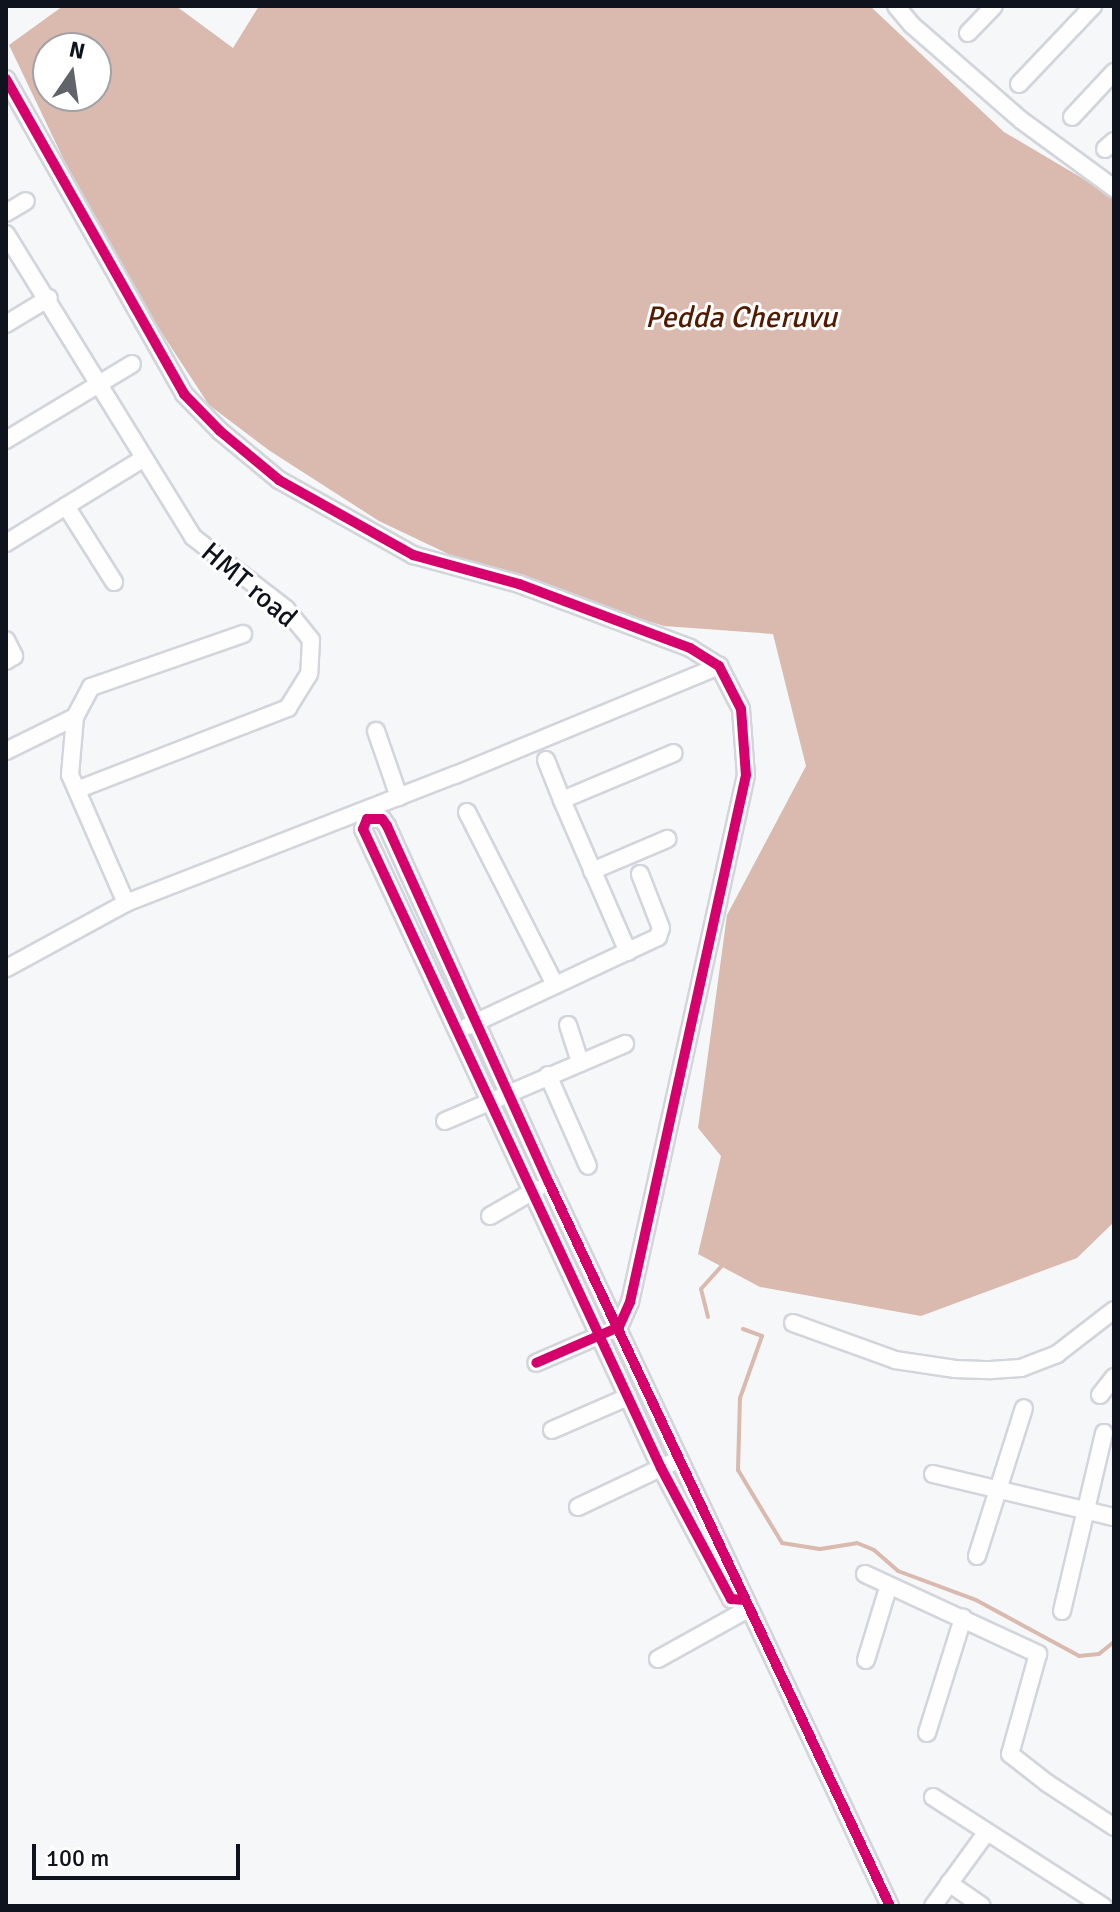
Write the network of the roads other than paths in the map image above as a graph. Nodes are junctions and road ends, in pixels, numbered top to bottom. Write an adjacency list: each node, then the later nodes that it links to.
1 (896, 6): 9 (street)
2 (994, 6): 4 (street)
3 (1093, 6): 7 (street)
4 (968, 33)
5 (1114, 72): 8 (street)
6 (6, 79): 25 (street)
7 (1019, 84)
8 (1072, 117)
9 (1114, 188)
10 (26, 201): 11 (street)
11 (6, 213)
12 (6, 234): 13 (street, HMT road)
13 (49, 298): 14 (street); 16 (street, HMT road)
14 (6, 324)
15 (132, 364): 16 (street)
16 (99, 386): 17 (street); 18 (street, HMT road)
17 (6, 440)
18 (144, 458): 19 (street); 31 (street, HMT road)
19 (66, 506): 20 (street); 21 (street)
20 (6, 543)
21 (114, 582)
22 (243, 634): 26 (street)
23 (6, 640): 24 (street)
24 (6, 661)
25 (719, 666): 32 (street); 59 (street)
26 (75, 717): 28 (street); 31 (street)
27 (376, 731): 32 (street)
28 (6, 751)
29 (674, 753): 33 (street)
30 (546, 760): 33 (street)
31 (79, 789): 40 (street)
32 (399, 797): 40 (street)
33 (562, 800): 36 (street)
34 (467, 812): 43 (street)
35 (667, 839): 36 (street)
36 (592, 871): 41 (street)
37 (640, 874): 41 (street)
38 (414, 885): 39 (street); 39 (street); 44 (street)
39 (394, 895): 46 (street)
40 (126, 903): 42 (street)
41 (628, 952): 43 (street)
42 (7, 968)
43 (555, 985): 44 (street)
44 (478, 1021): 46 (street); 50 (street)
45 (568, 1025): 48 (street)
46 (458, 1031): 51 (street)
47 (625, 1044): 48 (street)
48 (580, 1063): 49 (street)
49 (548, 1075): 50 (street); 53 (street)
50 (508, 1093): 51 (street); 54 (street)
51 (488, 1103): 52 (street); 55 (street)
52 (445, 1121)
53 (588, 1166)
54 (549, 1183): 55 (street); 59 (street)
55 (530, 1193): 56 (street); 60 (street)
56 (490, 1216)
57 (1114, 1310): 58 (street)
58 (793, 1323)
59 (619, 1327): 60 (street); 68 (street)
60 (598, 1335): 61 (street); 64 (street)
61 (536, 1363)
62 (1114, 1377): 63 (street)
63 (1100, 1395)
64 (628, 1397): 66 (street); 69 (street)
65 (1024, 1408): 71 (street)
66 (552, 1430)
67 (1104, 1433): 73 (street)
68 (679, 1460): 69 (street); 78 (street)
69 (661, 1468): 72 (street); 78 (street)
70 (933, 1474): 71 (street)
71 (998, 1489): 73 (street); 75 (street)
72 (578, 1507)
73 (1087, 1509): 74 (street); 79 (street)
74 (1114, 1517)
75 (977, 1556)
76 (865, 1574): 77 (street)
77 (889, 1585): 80 (street); 82 (street)
78 (747, 1605): 81 (street); 88 (street)
79 (1062, 1611)
80 (963, 1618): 83 (street); 85 (street)
81 (658, 1659)
82 (866, 1660)
83 (927, 1733)
84 (933, 1797): 86 (street)
85 (1114, 1827)
86 (986, 1833): 87 (street); 91 (street)
87 (949, 1883): 89 (street); 90 (street)
88 (890, 1906)
89 (933, 1906)
90 (982, 1906)
91 (1103, 1906)

